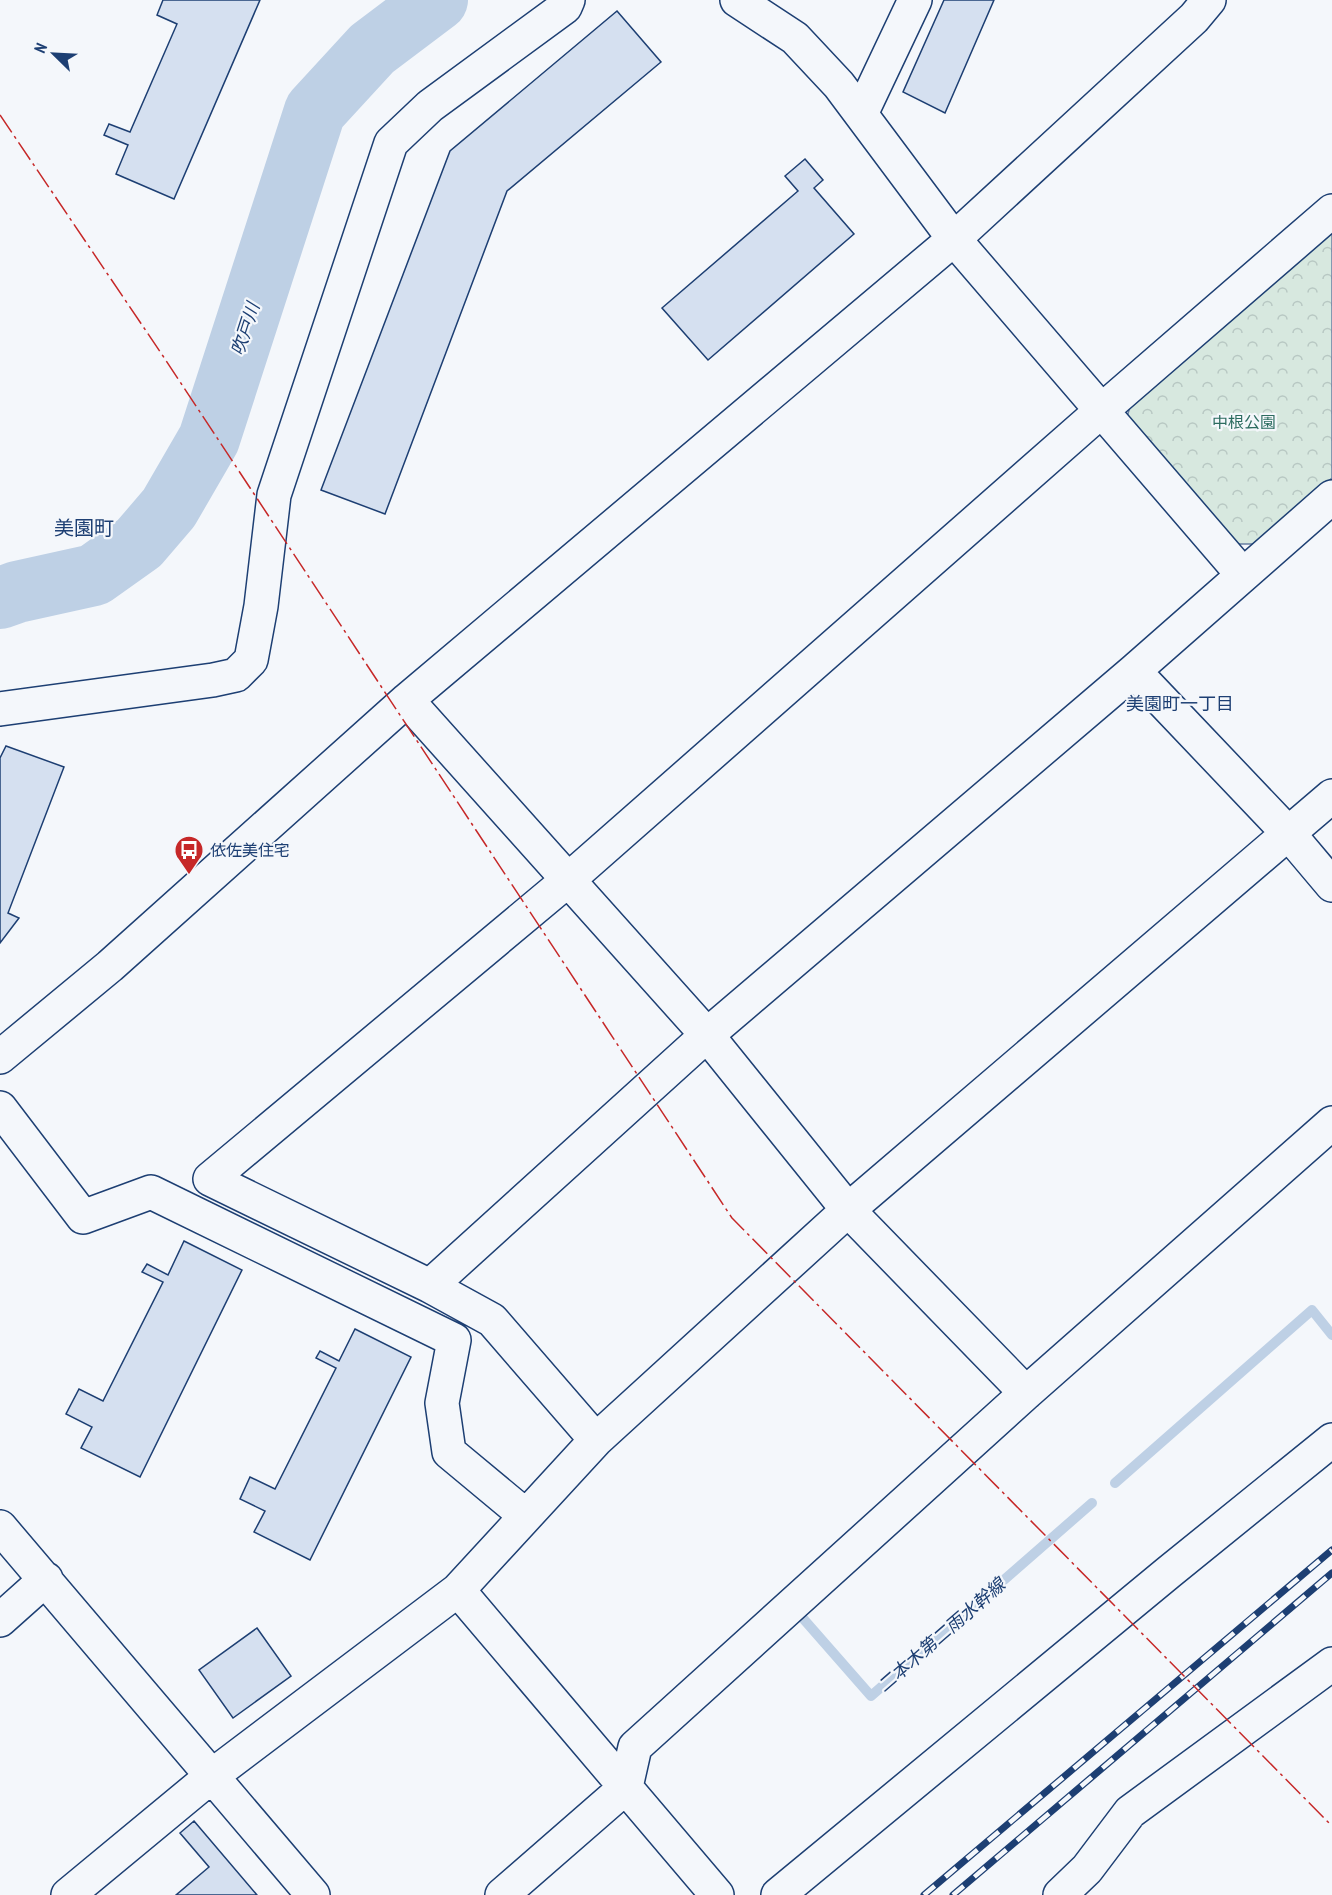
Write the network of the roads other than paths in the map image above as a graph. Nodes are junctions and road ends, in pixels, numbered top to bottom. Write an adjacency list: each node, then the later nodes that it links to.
1 (568, 0): 13 (street)
2 (737, 0): 5 (street)
3 (915, 0): 5 (street)
4 (1209, 0): 7 (street)
5 (861, 114): 7 (street)
6 (1332, 211): 8 (street)
7 (954, 239): 8 (street); 12 (street)
8 (1101, 411): 10 (street); 16 (street)
9 (1332, 497): 10 (street)
10 (1243, 575): 11 (street)
11 (1134, 671): 15 (street); 18 (street)
12 (407, 700): 16 (street); 19 (street)
13 (0, 709)
14 (1332, 796): 15 (street)
15 (1289, 834): 17 (street); 22 (street)
16 (568, 880): 18 (street); 23 (street)
17 (1332, 885)
18 (707, 1035): 22 (street); 23 (street)
19 (0, 1057)
20 (0, 1108): 27 (street)
21 (1332, 1123): 24 (street)
22 (848, 1210): 24 (street); 25 (street)
23 (430, 1286): 25 (street)
24 (1026, 1393): 34 (street)
25 (596, 1440): 27 (street)
26 (1332, 1440): 39 (street)
27 (526, 1516): 30 (street)
28 (0, 1527): 29 (street)
29 (46, 1579): 31 (street); 33 (street)
30 (459, 1590): 33 (street); 34 (street)
31 (0, 1620)
32 (1332, 1664): 40 (street)
33 (213, 1775): 35 (street); 36 (street)
34 (626, 1787): 37 (street); 38 (street)
35 (68, 1895)
36 (313, 1895)
37 (502, 1895)
38 (717, 1895)
39 (778, 1895)
40 (1060, 1895)

